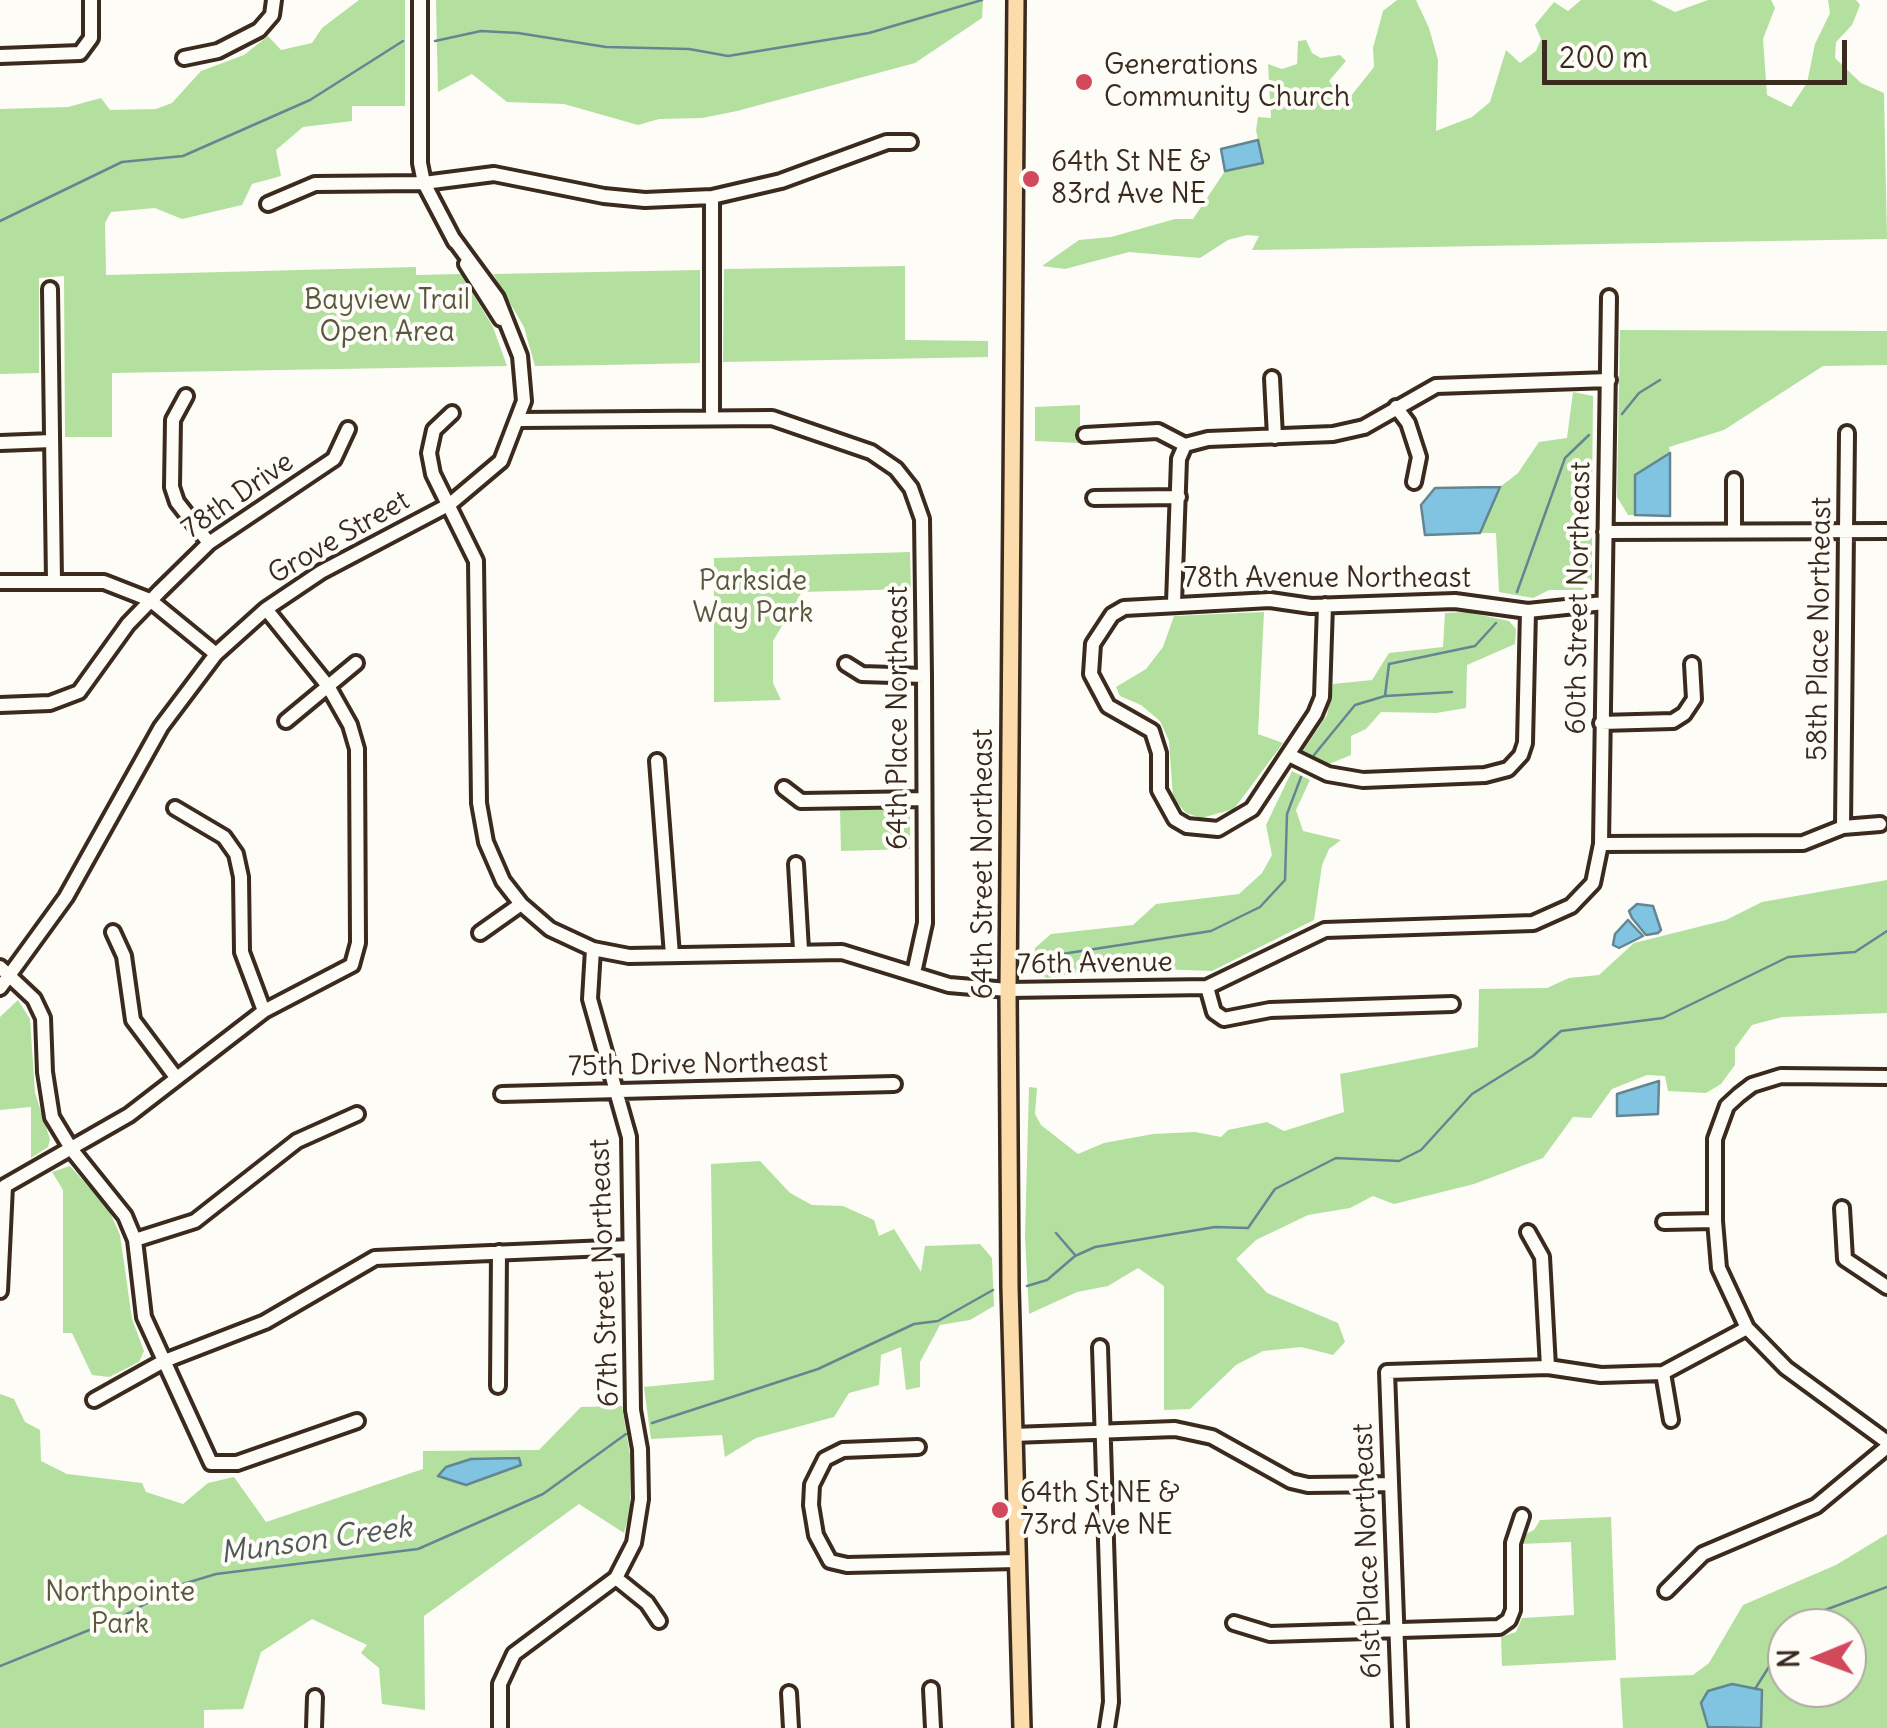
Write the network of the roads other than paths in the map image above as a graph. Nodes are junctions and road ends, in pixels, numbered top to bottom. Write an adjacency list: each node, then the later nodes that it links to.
1 (91, 0): 5 (street)
2 (274, 0): 6 (street)
3 (420, 0): 8 (street, Grove Street)
4 (1016, 0): 74 (main road, 64th Street Northeast)
5 (0, 56)
6 (184, 58)
7 (910, 142): 9 (street)
8 (424, 184): 9 (street); 10 (street); 19 (street, Grove Street)
9 (712, 197): 18 (street)
10 (268, 204)
11 (50, 289): 24 (street)
12 (1609, 297): 14 (street, 60th Street Northeast)
13 (1272, 378): 23 (street)
14 (1609, 380): 16 (street); 35 (street, 60th Street Northeast)
15 (186, 396): 36 (street)
16 (1396, 407): 23 (street); 28 (street)
17 (452, 413): 31 (street)
18 (712, 418): 19 (street); 49 (street, 64th Place Northeast)
19 (521, 420): 31 (street, Grove Street)
20 (348, 429): 36 (street, 78th Drive)
21 (1847, 432): 32 (street, 58th Place Northeast)
22 (1085, 434): 26 (street)
23 (1275, 437): 26 (street)
24 (52, 442): 25 (street); 37 (street)
25 (0, 443)
26 (1185, 445): 29 (street)
27 (1734, 480): 33 (street)
28 (1414, 482)
29 (1179, 497): 30 (street); 40 (street)
30 (1094, 498)
31 (450, 504): 43 (street, Grove Street); 64 (street)
32 (1846, 530): 33 (street); 34 (street); 60 (street, 58th Place Northeast)
33 (1734, 531): 35 (street)
34 (1887, 531)
35 (1605, 532): 41 (street, 60th Street Northeast)
36 (209, 543): 39 (street, 78th Drive)
37 (54, 581): 38 (street); 39 (street)
38 (0, 582)
39 (150, 600): 45 (street); 51 (street, 78th Drive)
40 (1174, 603): 42 (street, 78th Avenue Northeast); 54 (street, 78th Avenue Northeast)
41 (1604, 603): 44 (street, 78th Avenue Northeast); 53 (street, 60th Street Northeast)
42 (1325, 606): 44 (street, 78th Avenue Northeast); 54 (street)
43 (266, 609): 45 (street, Grove Street); 50 (street)
44 (1528, 610): 54 (street)
45 (216, 654): 70 (street, Grove Street)
46 (356, 662): 50 (street)
47 (846, 664): 49 (street)
48 (1692, 664): 53 (street)
49 (924, 676): 57 (street, 64th Place Northeast)
50 (328, 686): 52 (street); 76 (street)
51 (0, 704)
52 (286, 721)
53 (1601, 723): 61 (street, 60th Street Northeast)
54 (1289, 755)
55 (658, 762): 69 (street)
56 (784, 788): 57 (street)
57 (924, 799): 71 (street, 64th Place Northeast)
58 (175, 808): 76 (street)
59 (1880, 824): 60 (street)
60 (1843, 827): 61 (street)
61 (1601, 844): 63 (street, 60th Street Northeast)
62 (796, 864): 68 (street)
63 (1582, 896): 73 (street, 76th Avenue)
64 (521, 904): 66 (street); 67 (street)
65 (114, 932): 77 (street)
66 (480, 933)
67 (594, 949): 69 (street, 76th Avenue); 80 (street, 67th Street Northeast)
68 (801, 950): 69 (street, 76th Avenue); 71 (street, 76th Avenue)
69 (672, 956)
70 (5, 972): 72 (street, Grove Street); 83 (street)
71 (914, 973): 74 (street, 76th Avenue)
72 (0, 988)
73 (1208, 988): 74 (street, 76th Avenue); 75 (street)
74 (1008, 990): 103 (main road, 64th Street Northeast)
75 (1452, 1004)
76 (264, 1011): 77 (street)
77 (175, 1076): 83 (street)
78 (1887, 1076): 85 (street)
79 (894, 1084): 80 (street, 75th Drive Northeast)
80 (617, 1092): 81 (street, 75th Drive Northeast); 89 (street, 67th Street Northeast)
81 (502, 1094)
82 (358, 1114): 88 (street)
83 (72, 1150): 88 (street); 92 (street)
84 (1842, 1208): 91 (street)
85 (1714, 1220): 86 (street); 93 (street)
86 (1664, 1222)
87 (1528, 1232): 96 (street)
88 (135, 1240): 95 (street)
89 (630, 1247): 90 (street); 109 (street, 67th Street Northeast)
90 (498, 1252): 95 (street); 98 (street)
91 (1887, 1287)
92 (0, 1291)
93 (1747, 1328): 97 (street); 104 (street)
94 (1100, 1346): 102 (street)
95 (162, 1362): 99 (street); 101 (street)
96 (1548, 1367): 97 (street); 106 (street, 61st Place Northeast)
97 (1662, 1373): 100 (street)
98 (498, 1386)
99 (94, 1400)
100 (1671, 1420)
101 (357, 1421)
102 (1102, 1431): 103 (street); 106 (street); 122 (street)
103 (1013, 1435): 108 (main road, 64th Street Northeast)
104 (1887, 1444): 110 (street)
105 (918, 1446): 108 (street)
106 (1388, 1484): 113 (street, 61st Place Northeast)
107 (1522, 1516): 113 (street)
108 (1017, 1561): 121 (main road, 64th Street Northeast)
109 (616, 1578): 111 (street); 118 (street, 67th Street Northeast)
110 (1666, 1592)
111 (660, 1621)
112 (1234, 1623): 113 (street)
113 (1395, 1632): 123 (street, 61st Place Northeast)
114 (931, 1689): 120 (street)
115 (789, 1694): 119 (street)
116 (314, 1697): 117 (street)
117 (314, 1728)
118 (500, 1728)
119 (791, 1728)
120 (932, 1728)
121 (1022, 1728)
122 (1106, 1728)
123 (1400, 1728)

